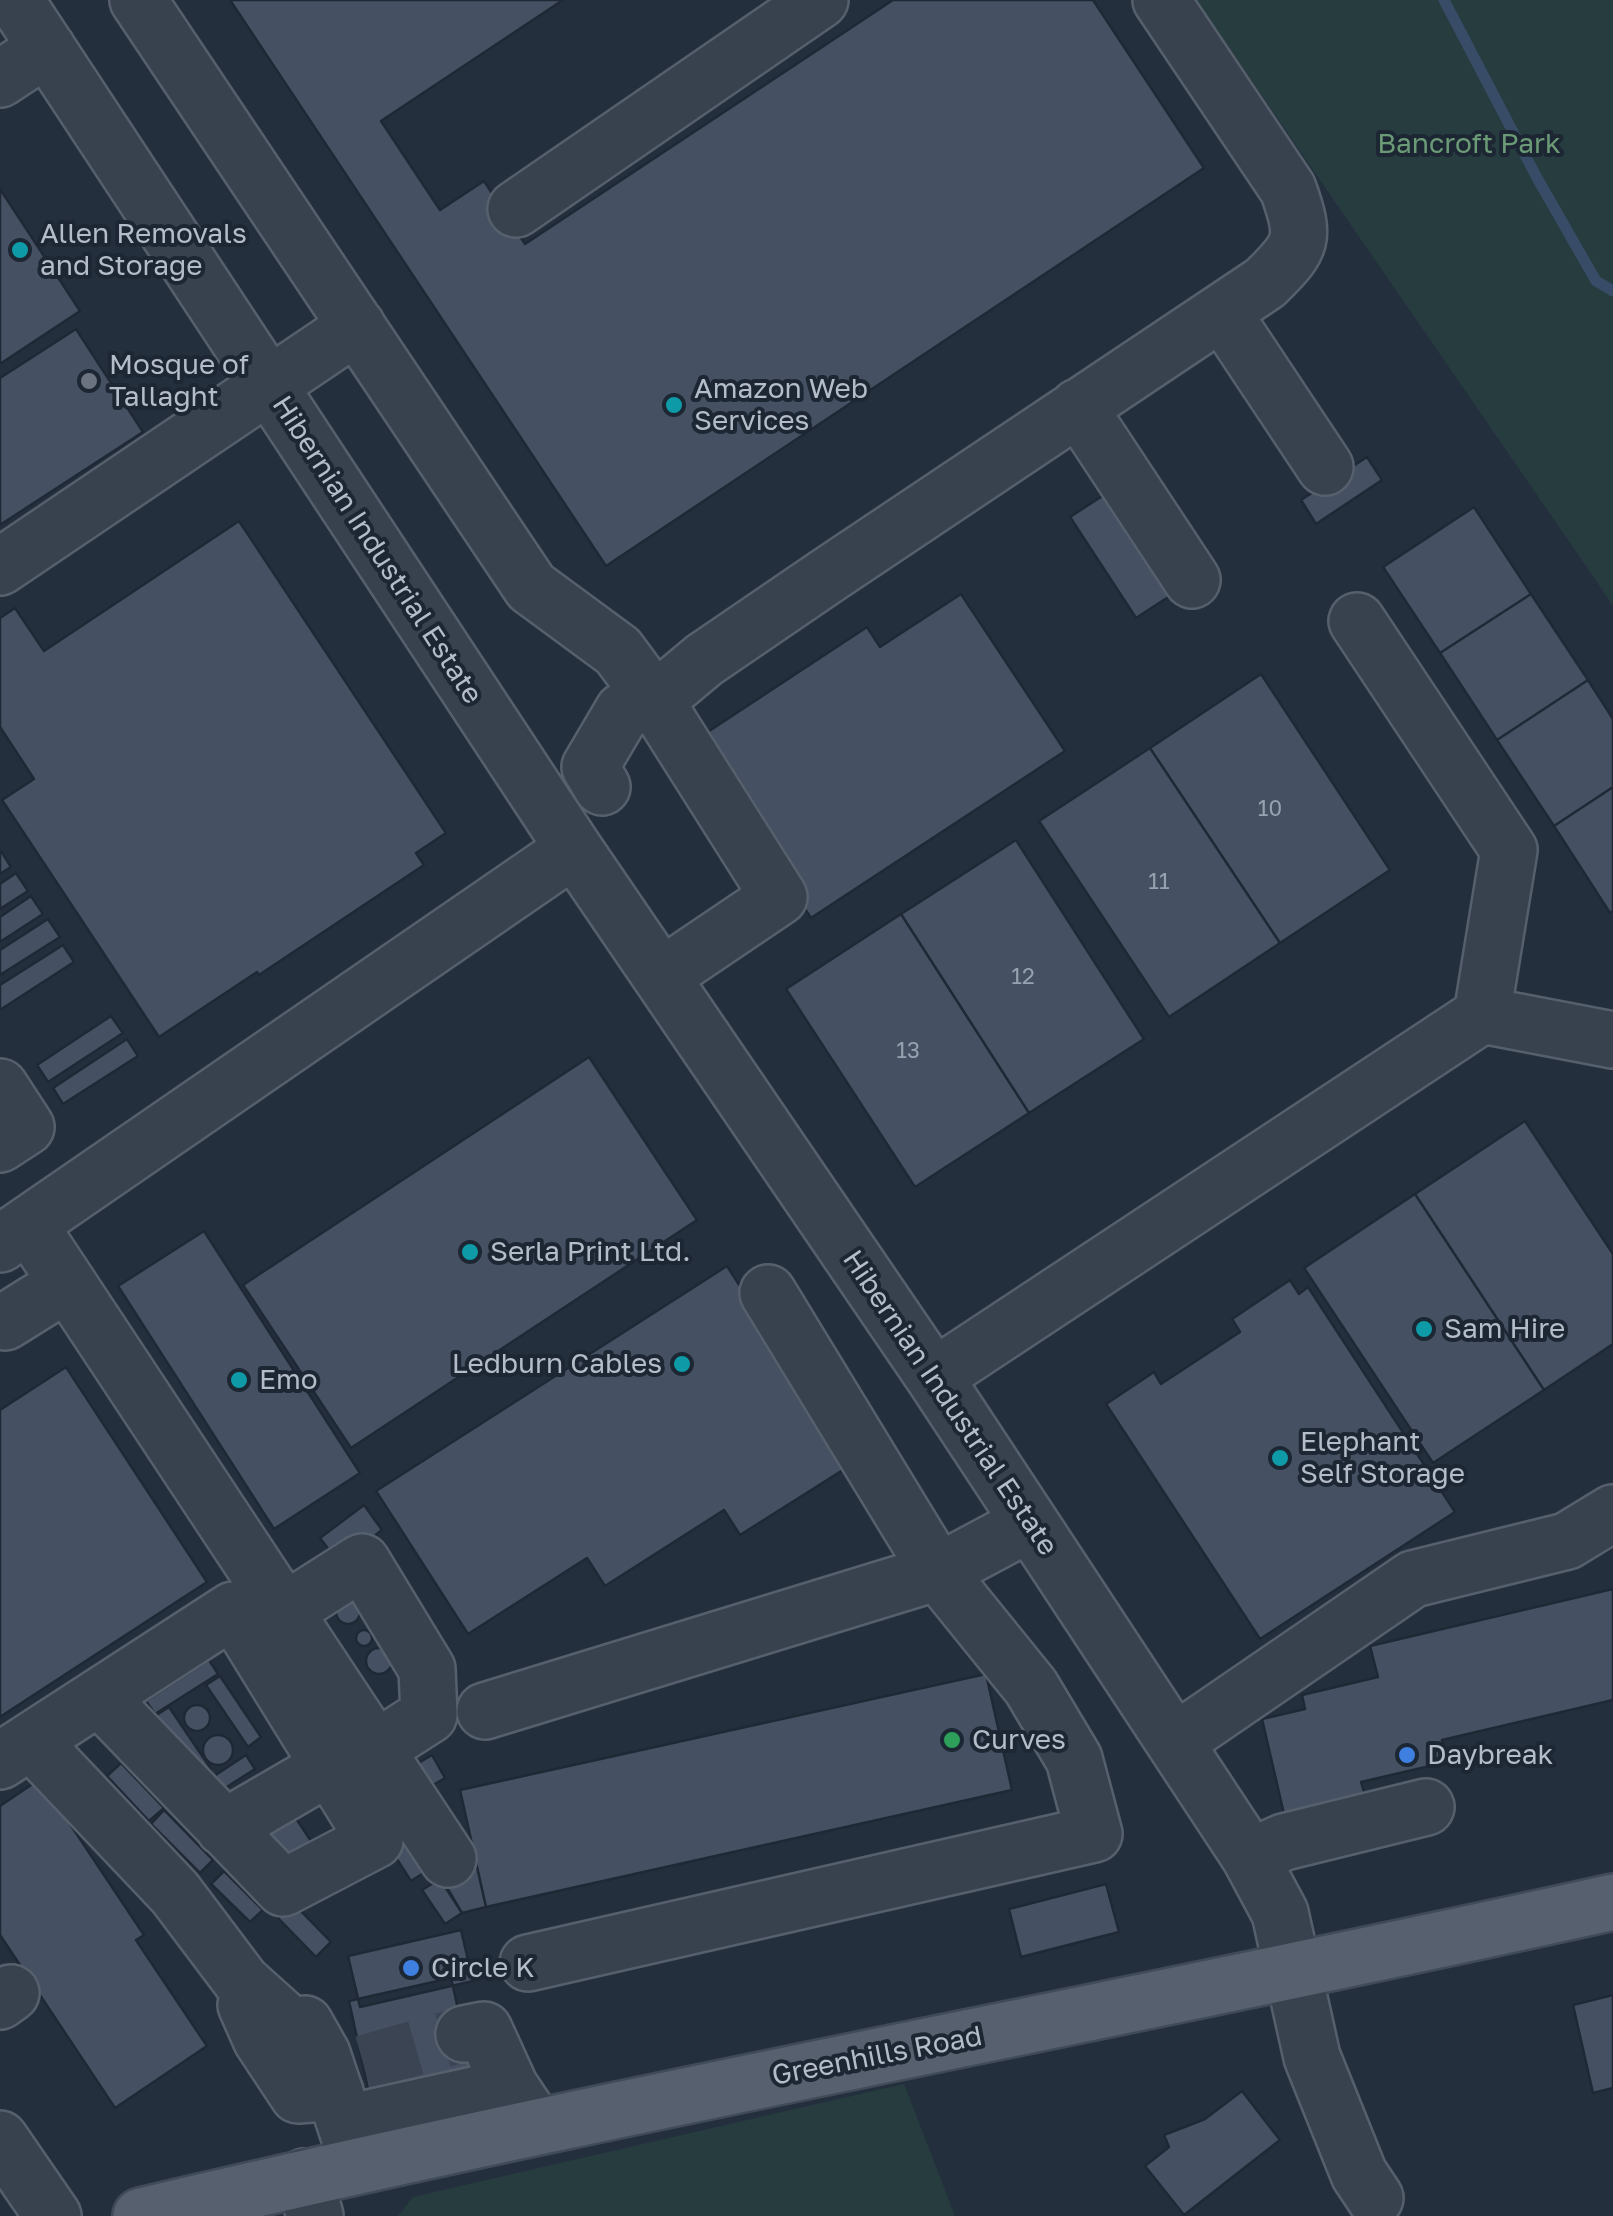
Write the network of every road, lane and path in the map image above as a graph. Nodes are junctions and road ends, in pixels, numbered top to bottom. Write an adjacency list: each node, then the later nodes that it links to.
1 (15, 0): 5 (street, Hibernian Industrial Estate)
2 (138, 0): 9 (street)
3 (820, 0): 7 (street)
4 (1161, 0): 8 (street)
5 (47, 48): 6 (street); 10 (street, Hibernian Industrial Estate)
6 (0, 79)
7 (516, 210)
8 (1222, 312): 11 (street); 12 (street)
9 (357, 326): 10 (street); 16 (street)
10 (268, 384): 13 (street); 17 (street, Hibernian Industrial Estate)
11 (1078, 407): 14 (street); 16 (street)
12 (1325, 467)
13 (0, 566)
14 (1192, 580)
15 (1358, 621): 19 (street)
16 (655, 701): 17 (street); 18 (street)
17 (565, 834): 18 (street, Hibernian Industrial Estate); 23 (street)
18 (662, 976): 27 (street, Hibernian Industrial Estate)
19 (1482, 1015): 20 (street); 27 (street)
20 (1613, 1040)
21 (0, 1087): 22 (street)
22 (0, 1144)
23 (15, 1235): 31 (street)
24 (53, 1292): 26 (street)
25 (768, 1293): 30 (street)
26 (2, 1320)
27 (934, 1378): 29 (street, Hibernian Industrial Estate)
28 (1613, 1512): 34 (street)
29 (1030, 1523): 30 (street); 34 (street, Hibernian Industrial Estate)
30 (938, 1572): 33 (street); 42 (street)
31 (285, 1611): 36 (street); 36 (street)
32 (98, 1697): 35 (street); 36 (street); 38 (street)
33 (485, 1712)
34 (1174, 1742): 39 (street, Hibernian Industrial Estate)
35 (16, 1751): 45 (street)
36 (353, 1758): 38 (street); 38 (street); 40 (street)
37 (1426, 1807): 39 (street)
38 (224, 1828)
39 (1250, 1857): 43 (street, Hibernian Industrial Estate)
40 (448, 1859)
41 (1613, 1902): 43 (main road, Greenhills Road)
42 (528, 1964)
43 (1293, 1974): 46 (main road, Greenhills Road); 49 (street, Hibernian Industrial Estate)
44 (464, 2034): 46 (street)
45 (342, 2095): 46 (main road, Greenhills Road); 48 (main road, Greenhills Road)
46 (523, 2107)
47 (0, 2139): 50 (street)
48 (309, 2197): 51 (main road, Greenhills Road)
49 (1375, 2198)
50 (53, 2216)
51 (142, 2216)

